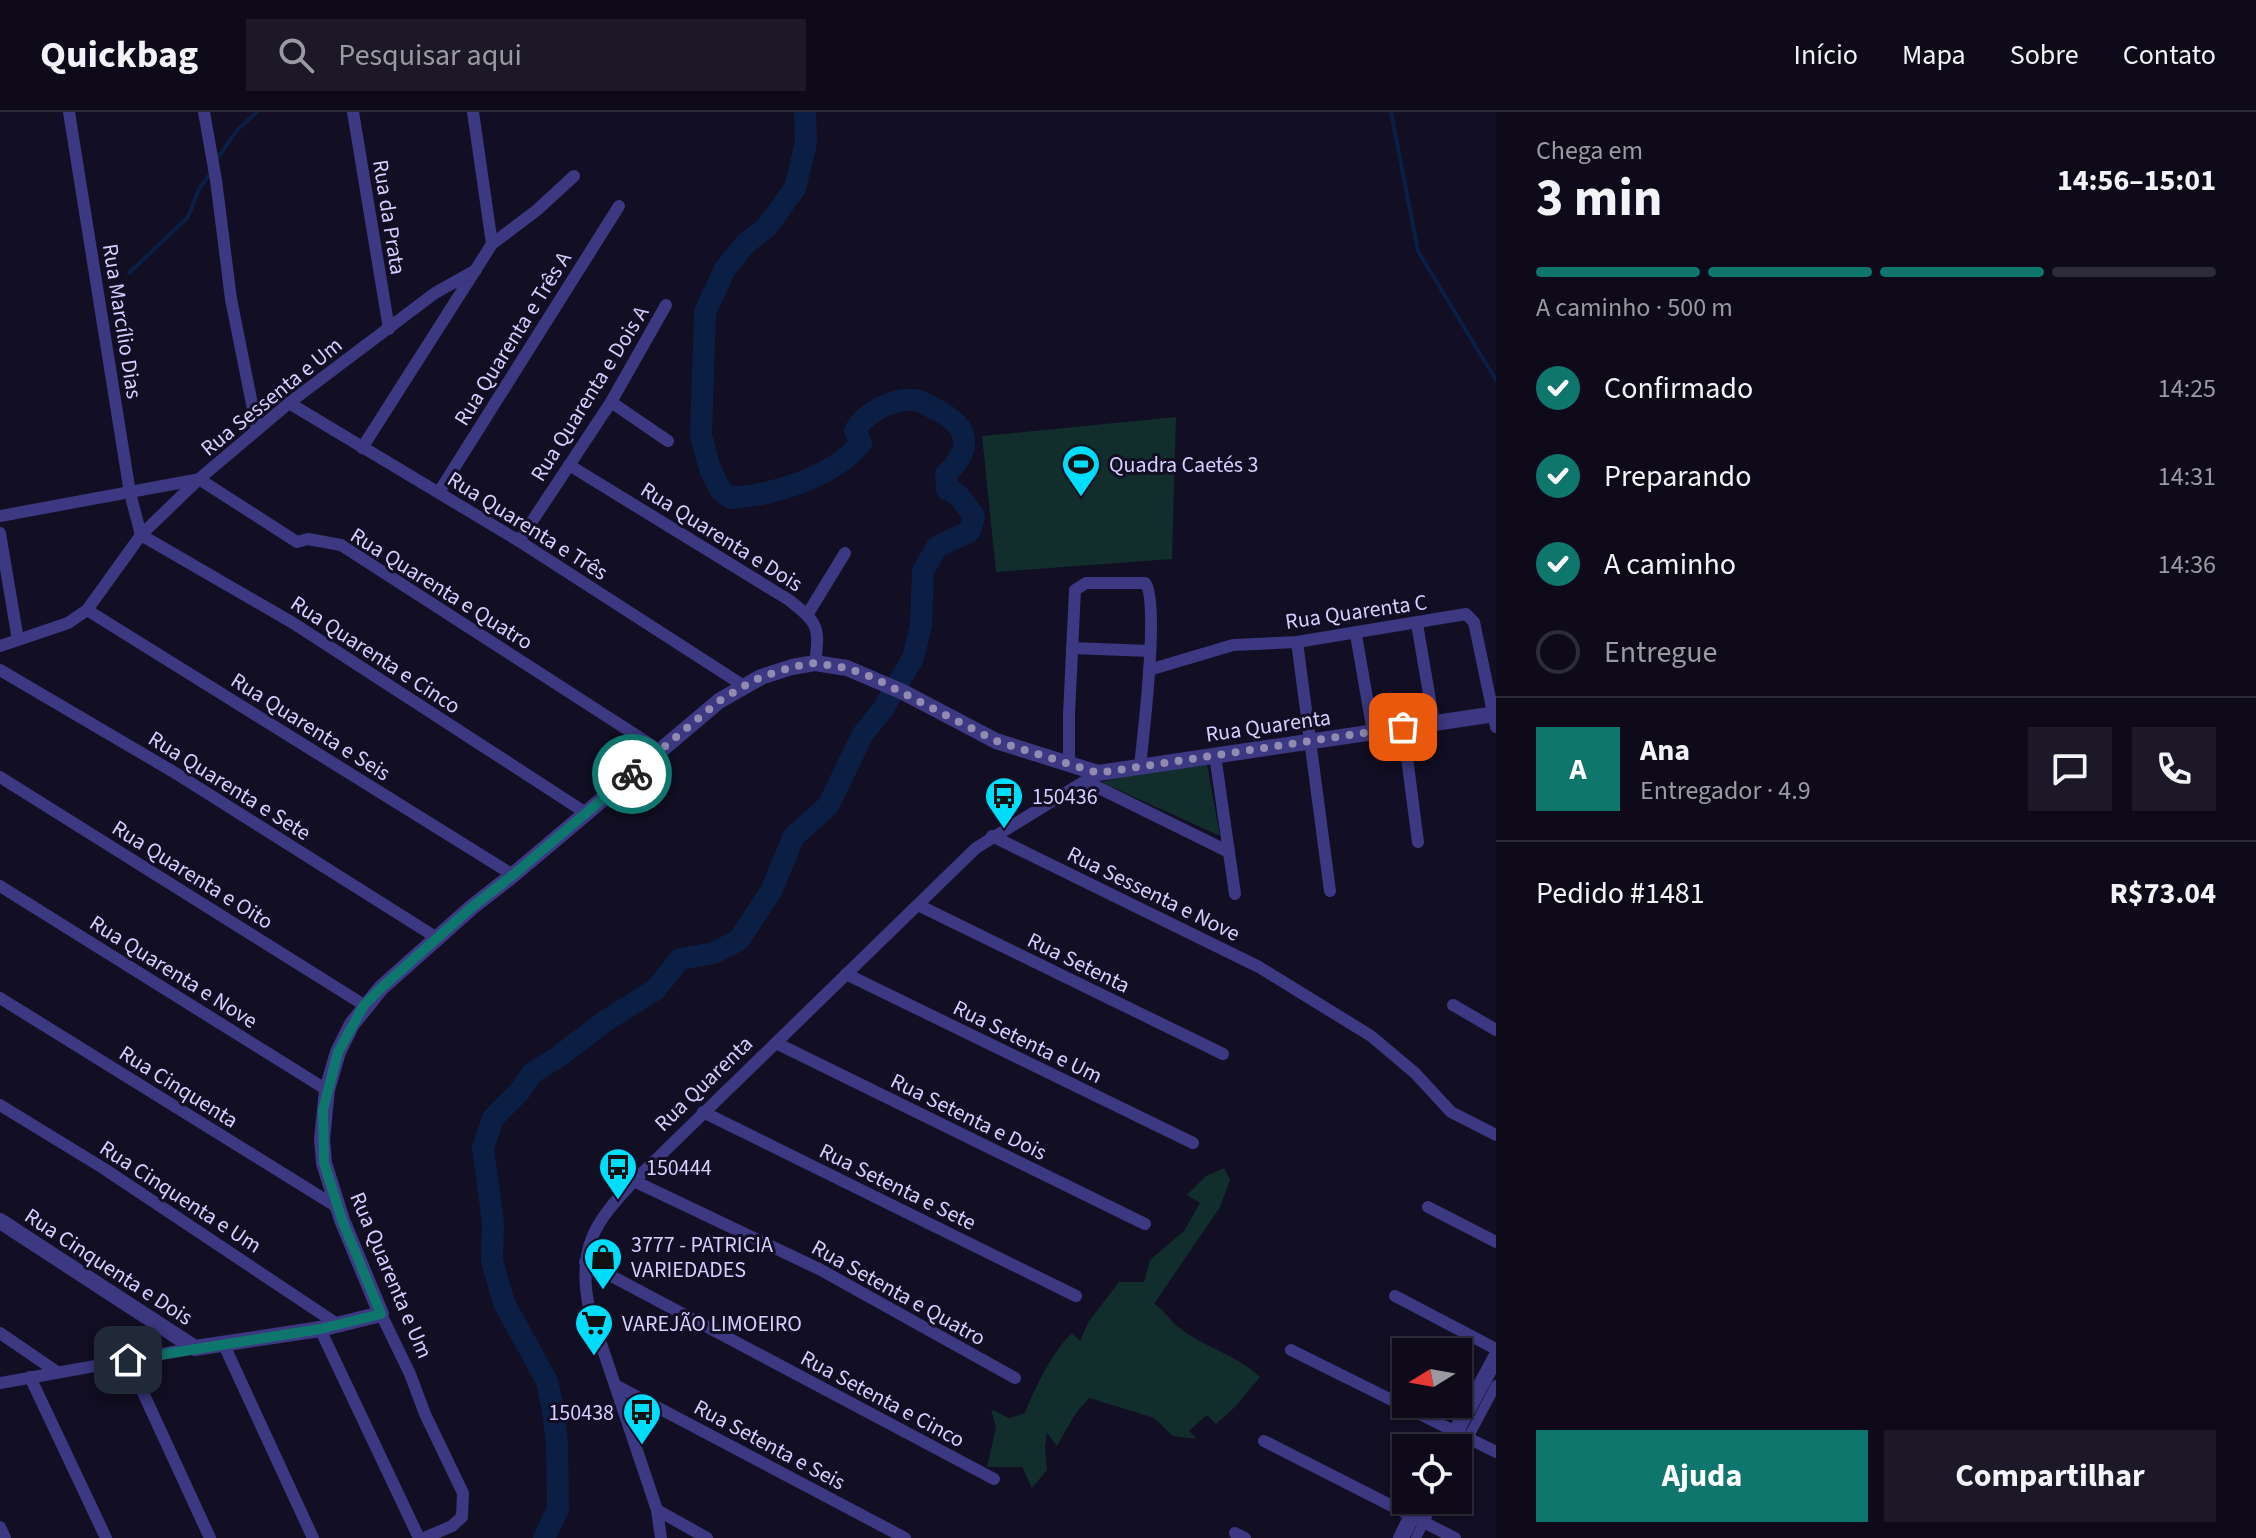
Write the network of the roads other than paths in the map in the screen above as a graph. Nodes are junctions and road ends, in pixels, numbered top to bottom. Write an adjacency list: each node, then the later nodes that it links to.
1 (69, 112): 19 (street, Rua Marcílio Dias)
2 (204, 112): 13 (street)
3 (353, 112): 10 (street, Rua da Prata)
4 (473, 112): 7 (street)
5 (574, 176): 7 (street, Rua Sessenta e Um)
6 (619, 206): 18 (street, Rua Quarenta e Três A)
7 (492, 244): 8 (street, Rua Sessenta e Um)
8 (476, 270): 10 (street, Rua Sessenta e Um); 15 (street)
9 (666, 305): 11 (street, Rua Quarenta e Dois A)
10 (389, 329): 12 (street, Rua Sessenta e Um)
11 (611, 402): 14 (street); 16 (street, Rua Quarenta e Dois A)
12 (289, 403): 13 (street, Rua Sessenta e Um); 15 (street, Rua Quarenta e Três)
13 (257, 429): 17 (street, Rua Sessenta e Um)
14 (668, 441)
15 (362, 448): 18 (street, Rua Quarenta e Três)
16 (569, 465): 23 (street, Rua Quarenta e Dois A); 26 (street, Rua Quarenta e Dois)
17 (199, 479): 19 (street); 22 (street, Rua Sessenta e Um); 43 (street, Rua Quarenta e Quatro)
18 (439, 492): 23 (street, Rua Quarenta e Três)
19 (130, 493): 20 (street); 22 (street, Rua Marcílio Dias)
20 (0, 516)
21 (0, 533): 29 (street)
22 (141, 535): 25 (street, Rua Sessenta e Um); 48 (street, Rua Quarenta e Cinco)
23 (519, 541): 37 (street, Rua Quarenta e Três)
24 (845, 553): 26 (street)
25 (87, 610): 29 (street, Rua Sessenta e Um); 52 (street, Rua Quarenta e Seis)
26 (807, 615): 34 (street, Rua Quarenta e Dois)
27 (1417, 624): 28 (street, Rua Quarenta C); 38 (street, Rua Quarenta C); 39 (street)
28 (1356, 635): 30 (street, Rua Quarenta C); 41 (street)
29 (18, 640): 31 (street, Rua Sessenta e Um)
30 (1297, 642): 36 (street, Rua Quarenta C); 42 (street)
31 (0, 646)
32 (1072, 648): 33 (street); 33 (street); 46 (street)
33 (1150, 651): 36 (street)
34 (815, 663): 37 (street, Rua Quarenta e Um); 46 (street, Rua Quarenta e Um)
35 (0, 670): 57 (street, Rua Quarenta e Sete)
36 (1149, 670): 45 (street)
37 (744, 686): 43 (street, Rua Quarenta e Um)
38 (1495, 718): 39 (street, Rua Quarenta)
39 (1434, 723): 40 (street, Rua Quarenta)
40 (1403, 727): 41 (street, Rua Quarenta); 50 (street)
41 (1373, 732): 42 (street, Rua Quarenta)
42 (1311, 742): 44 (street, Rua Quarenta); 54 (street)
43 (659, 750): 48 (street, Rua Quarenta e Um)
44 (1215, 755): 45 (street, Rua Quarenta); 51 (street)
45 (1140, 766): 46 (street, Rua Quarenta)
46 (1085, 772): 49 (street, Rua Quarenta); 51 (street)
47 (0, 777): 60 (street, Rua Quarenta e Oito)
48 (586, 813): 52 (street, Rua Quarenta e Um)
49 (992, 836): 56 (street, Rua Quarenta); 68 (street, Rua Sessenta e Nove)
50 (1418, 842)
51 (1229, 852): 55 (street)
52 (513, 875): 57 (street, Rua Quarenta e Um)
53 (0, 886): 65 (street, Rua Quarenta e Nove)
54 (1330, 891)
55 (1235, 894)
56 (918, 905): 58 (street, Rua Quarenta); 64 (street, Rua Setenta)
57 (437, 938): 60 (street, Rua Quarenta e Um)
58 (846, 974): 63 (street, Rua Quarenta); 69 (street, Rua Setenta e Um)
59 (0, 998): 71 (street, Rua Cinquenta)
60 (364, 1005): 65 (street, Rua Quarenta e Um)
61 (1453, 1005): 62 (street)
62 (1496, 1030)
63 (776, 1043): 67 (street, Rua Quarenta); 74 (street, Rua Setenta e Dois)
64 (1223, 1054)
65 (327, 1090): 71 (street, Rua Quarenta e Um)
66 (0, 1105): 80 (street, Rua Cinquenta e Um)
67 (703, 1112): 70 (street, Rua Quarenta); 77 (street, Rua Setenta e Sete)
68 (1496, 1135)
69 (1193, 1143)
70 (634, 1181): 76 (street, Rua Quarenta); 91 (street, Rua Setenta e Quatro)
71 (337, 1207): 79 (street, Rua Quarenta e Um)
72 (1428, 1207): 75 (street)
73 (0, 1221): 84 (street, Rua Cinquenta e Dois)
74 (1145, 1224)
75 (1496, 1242)
76 (585, 1262): 94 (street, Rua Quarenta); 99 (street, Rua Setenta e Cinco)
77 (1076, 1296)
78 (1395, 1296): 85 (street)
79 (381, 1314): 80 (street); 109 (street, Rua Quarenta e Um)
80 (337, 1324): 81 (street)
81 (320, 1329): 83 (street); 109 (street)
82 (0, 1333): 89 (street)
83 (224, 1345): 84 (street); 108 (street)
84 (195, 1348): 88 (street)
85 (1496, 1349)
86 (1291, 1350): 95 (street)
87 (1496, 1357): 95 (street)
88 (128, 1360): 89 (street); 107 (street)
89 (57, 1372): 90 (street)
90 (30, 1377): 92 (street); 106 (street)
91 (1015, 1378)
92 (0, 1383)
93 (1496, 1385): 95 (street)
94 (617, 1386): 100 (street, Rua Quarenta); 112 (street, Rua Setenta e Seis)
95 (1462, 1434)
96 (1472, 1439): 98 (street)
97 (1264, 1441): 103 (street)
98 (1496, 1452)
99 (994, 1479)
100 (657, 1510): 110 (street, Rua Quarenta); 111 (street)
101 (1419, 1514): 103 (street)
102 (1422, 1514): 103 (street)
103 (1418, 1519): 113 (street); 114 (street); 115 (street)
104 (0, 1527): 105 (street)
105 (5, 1538)
106 (106, 1538)
107 (210, 1538)
108 (313, 1538)
109 (422, 1538)
110 (661, 1538)
111 (707, 1538)
112 (905, 1538)
113 (1401, 1538)
114 (1416, 1538)
115 (1455, 1538)

